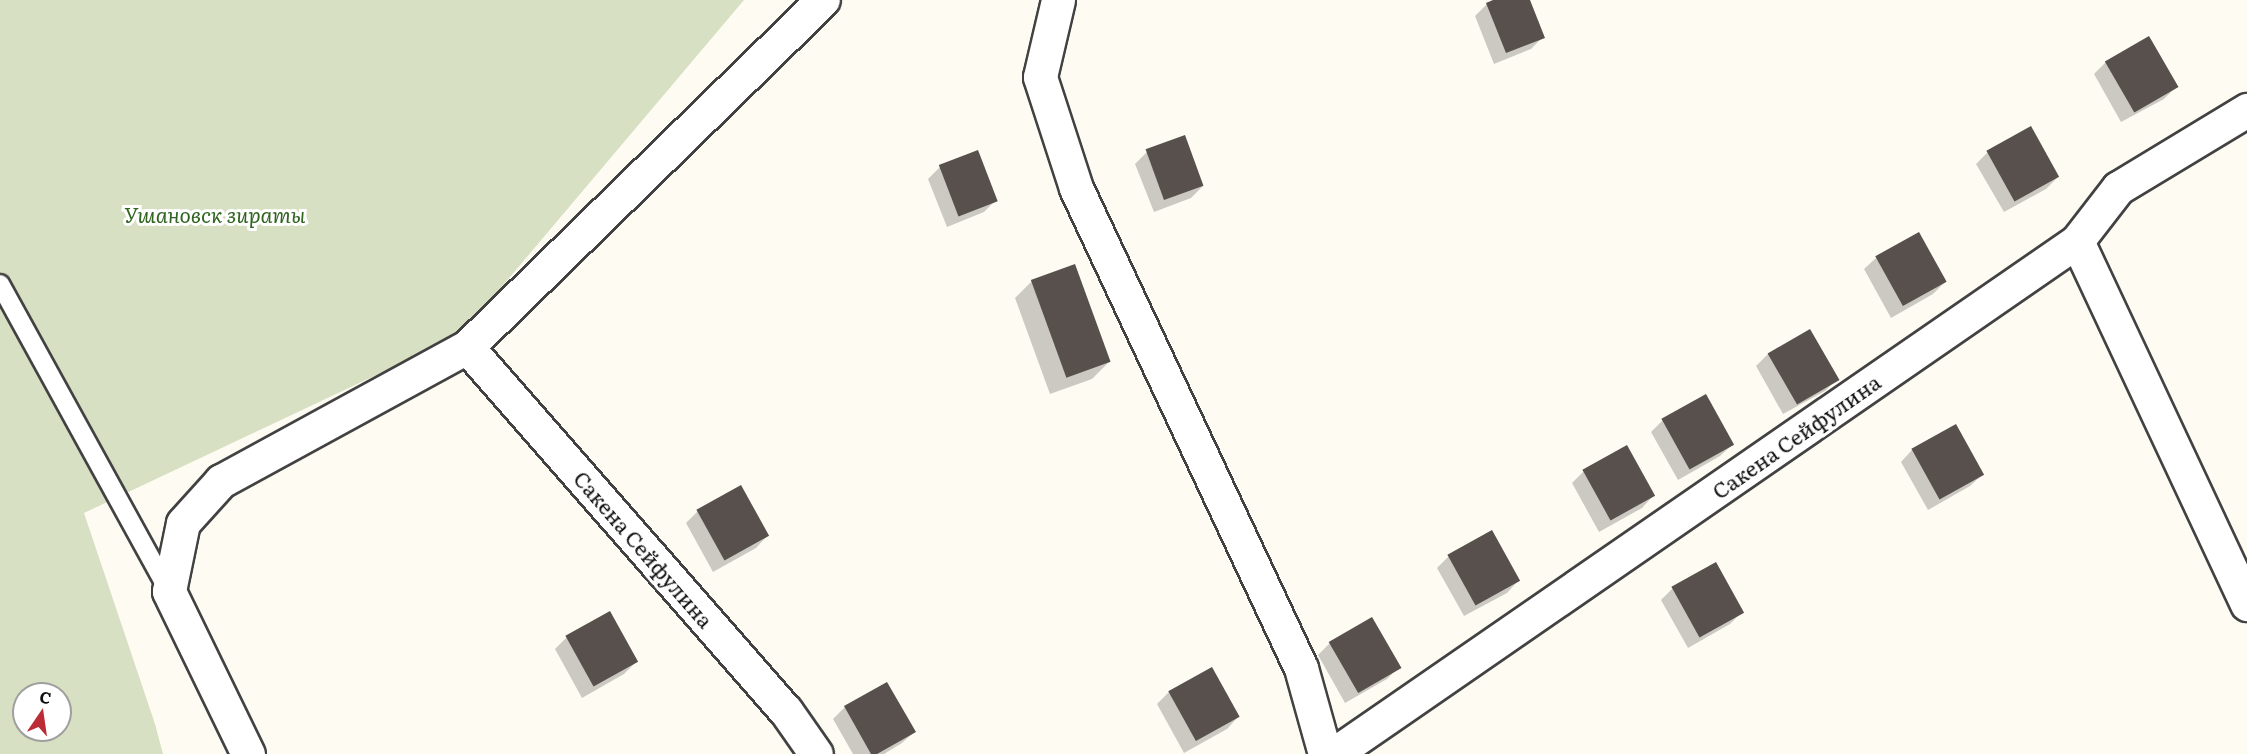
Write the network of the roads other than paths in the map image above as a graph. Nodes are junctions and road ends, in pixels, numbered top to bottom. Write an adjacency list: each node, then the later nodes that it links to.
1 (823, 0): 6 (street)
2 (1058, 0): 11 (street)
3 (2247, 110): 4 (street, Сакена Сейфулина)
4 (2077, 241): 8 (street); 12 (street, Сакена Сейфулина)
5 (0, 284): 7 (lane)
6 (467, 347): 7 (street); 10 (street, Сакена Сейфулина)
7 (169, 591): 9 (street)
8 (2247, 604)
9 (248, 754)
10 (816, 754)
11 (1325, 754)
12 (1334, 754)

